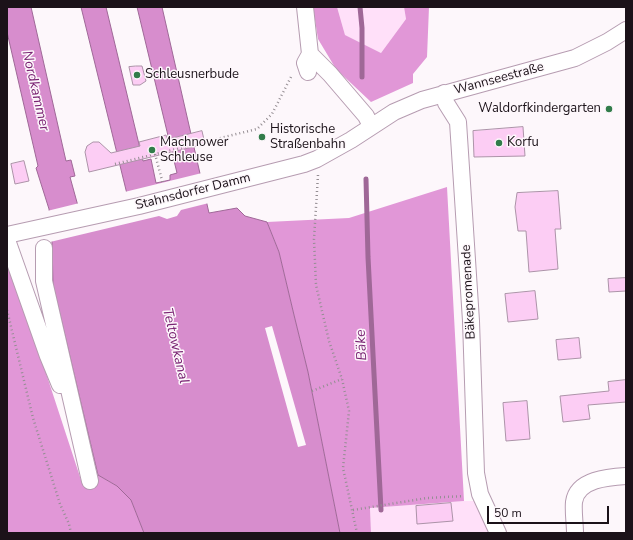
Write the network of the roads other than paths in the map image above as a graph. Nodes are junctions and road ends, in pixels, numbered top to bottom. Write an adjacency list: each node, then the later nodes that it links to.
1 (305, 7): 3 (street)
2 (626, 30): 5 (street, Wannseestraße)
3 (310, 54): 4 (street); 6 (street)
4 (300, 73)
5 (444, 94): 6 (street, Wannseestraße); 13 (street, Bäkepromenade)
6 (371, 126): 7 (street, Stahnsdorfer Damm)
7 (7, 236)
8 (7, 240): 10 (street)
9 (44, 248): 10 (street)
10 (77, 424): 12 (street)
11 (626, 476): 14 (street)
12 (90, 481)
13 (498, 533)
14 (575, 533)

